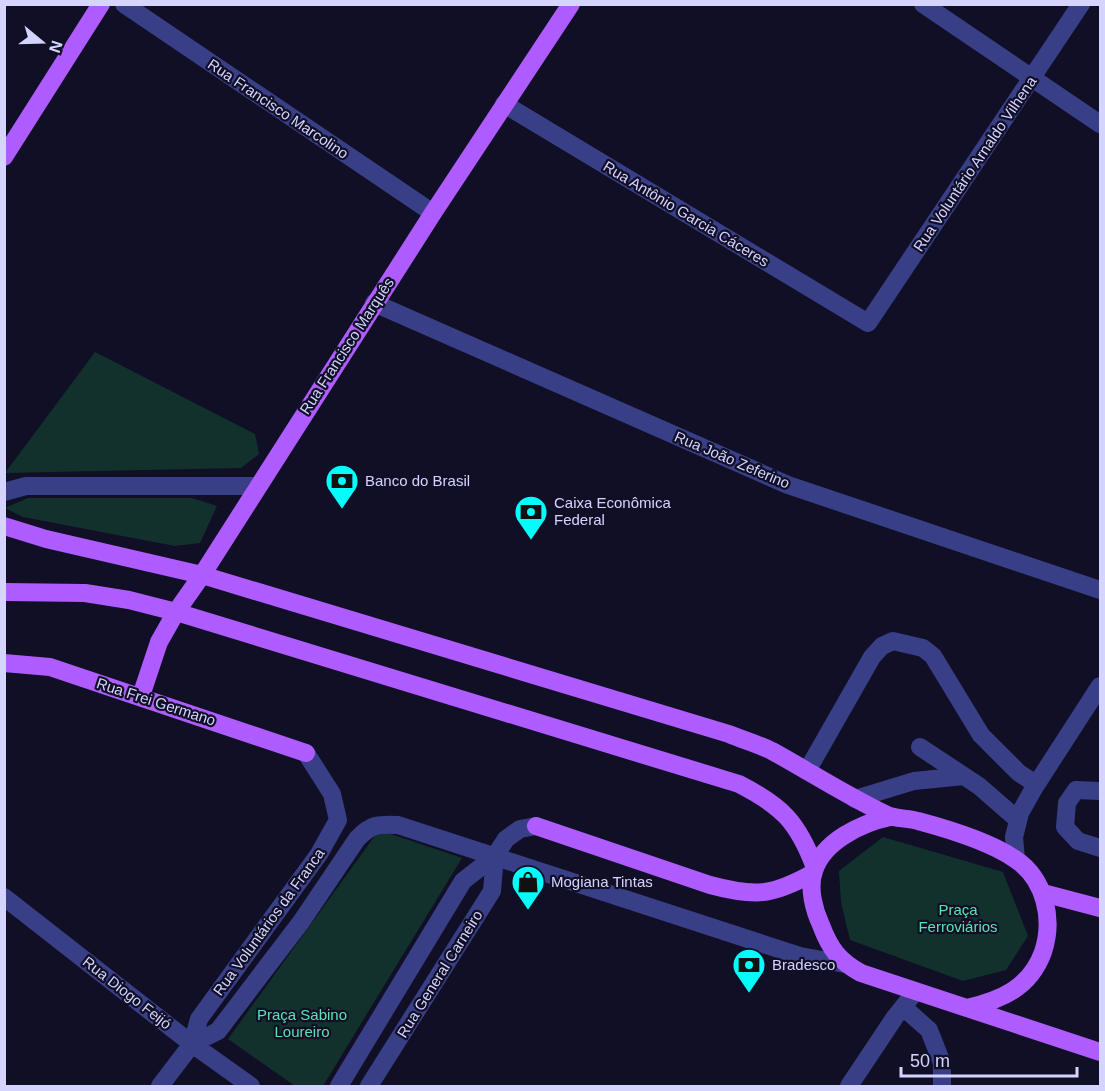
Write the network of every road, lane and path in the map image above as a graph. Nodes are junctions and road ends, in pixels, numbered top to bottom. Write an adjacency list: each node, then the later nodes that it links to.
1 (100, 4): 9 (main road)
2 (124, 4): 10 (street, Rua Francisco Marcolino)
3 (571, 4): 7 (main road, Rua Francisco Marquês)
4 (923, 4): 6 (street)
5 (1081, 4): 6 (street, Rua Voluntário Arnaldo Vilhena)
6 (1032, 77): 8 (street); 12 (street, Rua Voluntário Arnaldo Vilhena)
7 (504, 104): 10 (main road, Rua Francisco Marquês); 12 (street, Rua Antônio Garcia Cáceres)
8 (1101, 124)
9 (4, 157)
10 (433, 213): 11 (main road, Rua Francisco Marquês)
11 (374, 303): 13 (main road, Rua Francisco Marquês); 17 (street, Rua João Zeferino)
12 (868, 323)
13 (258, 486): 14 (street); 16 (main road, Rua Francisco Marquês)
14 (4, 492)
15 (4, 526): 16 (main road)
16 (202, 574): 19 (main road, Rua Francisco Marquês); 25 (main road)
17 (1101, 590)
18 (4, 592): 19 (main road)
19 (176, 612): 22 (main road, Rua Francisco Marquês); 38 (main road)
20 (4, 663): 22 (main road, Rua Frei Germano)
21 (1101, 686): 27 (street)
22 (141, 696): 24 (main road, Rua Frei Germano)
23 (920, 747): 26 (street)
24 (306, 753): 31 (street)
25 (807, 771): 27 (street); 29 (main road)
26 (964, 776): 29 (street); 32 (street)
27 (1036, 784): 32 (street)
28 (1101, 791): 34 (street)
29 (855, 799): 30 (main road)
30 (890, 817): 37 (main road); 38 (main road)
31 (338, 820): 35 (street); 46 (street, Rua Voluntários da Franca)
32 (1018, 820): 37 (street)
33 (536, 826): 36 (street); 38 (main road)
34 (1101, 848)
35 (347, 853): 36 (street); 46 (street)
36 (495, 856): 42 (street); 50 (street); 51 (street, Rua General Carneiro)
37 (1016, 859): 39 (main road)
38 (814, 871): 42 (main road)
39 (1043, 892): 41 (main road); 45 (main road)
40 (4, 897): 46 (street, Rua Diogo Feijó)
41 (1101, 908)
42 (845, 964): 43 (main road)
43 (915, 992): 44 (street); 45 (main road)
44 (903, 1007): 52 (street); 53 (street)
45 (967, 1008): 47 (main road)
46 (192, 1044): 48 (street, Rua Voluntários da Franca); 49 (street, Rua Diogo Feijó)
47 (1101, 1052)
48 (160, 1086)
49 (251, 1086)
50 (339, 1086)
51 (369, 1086)
52 (849, 1086)
53 (942, 1086)

